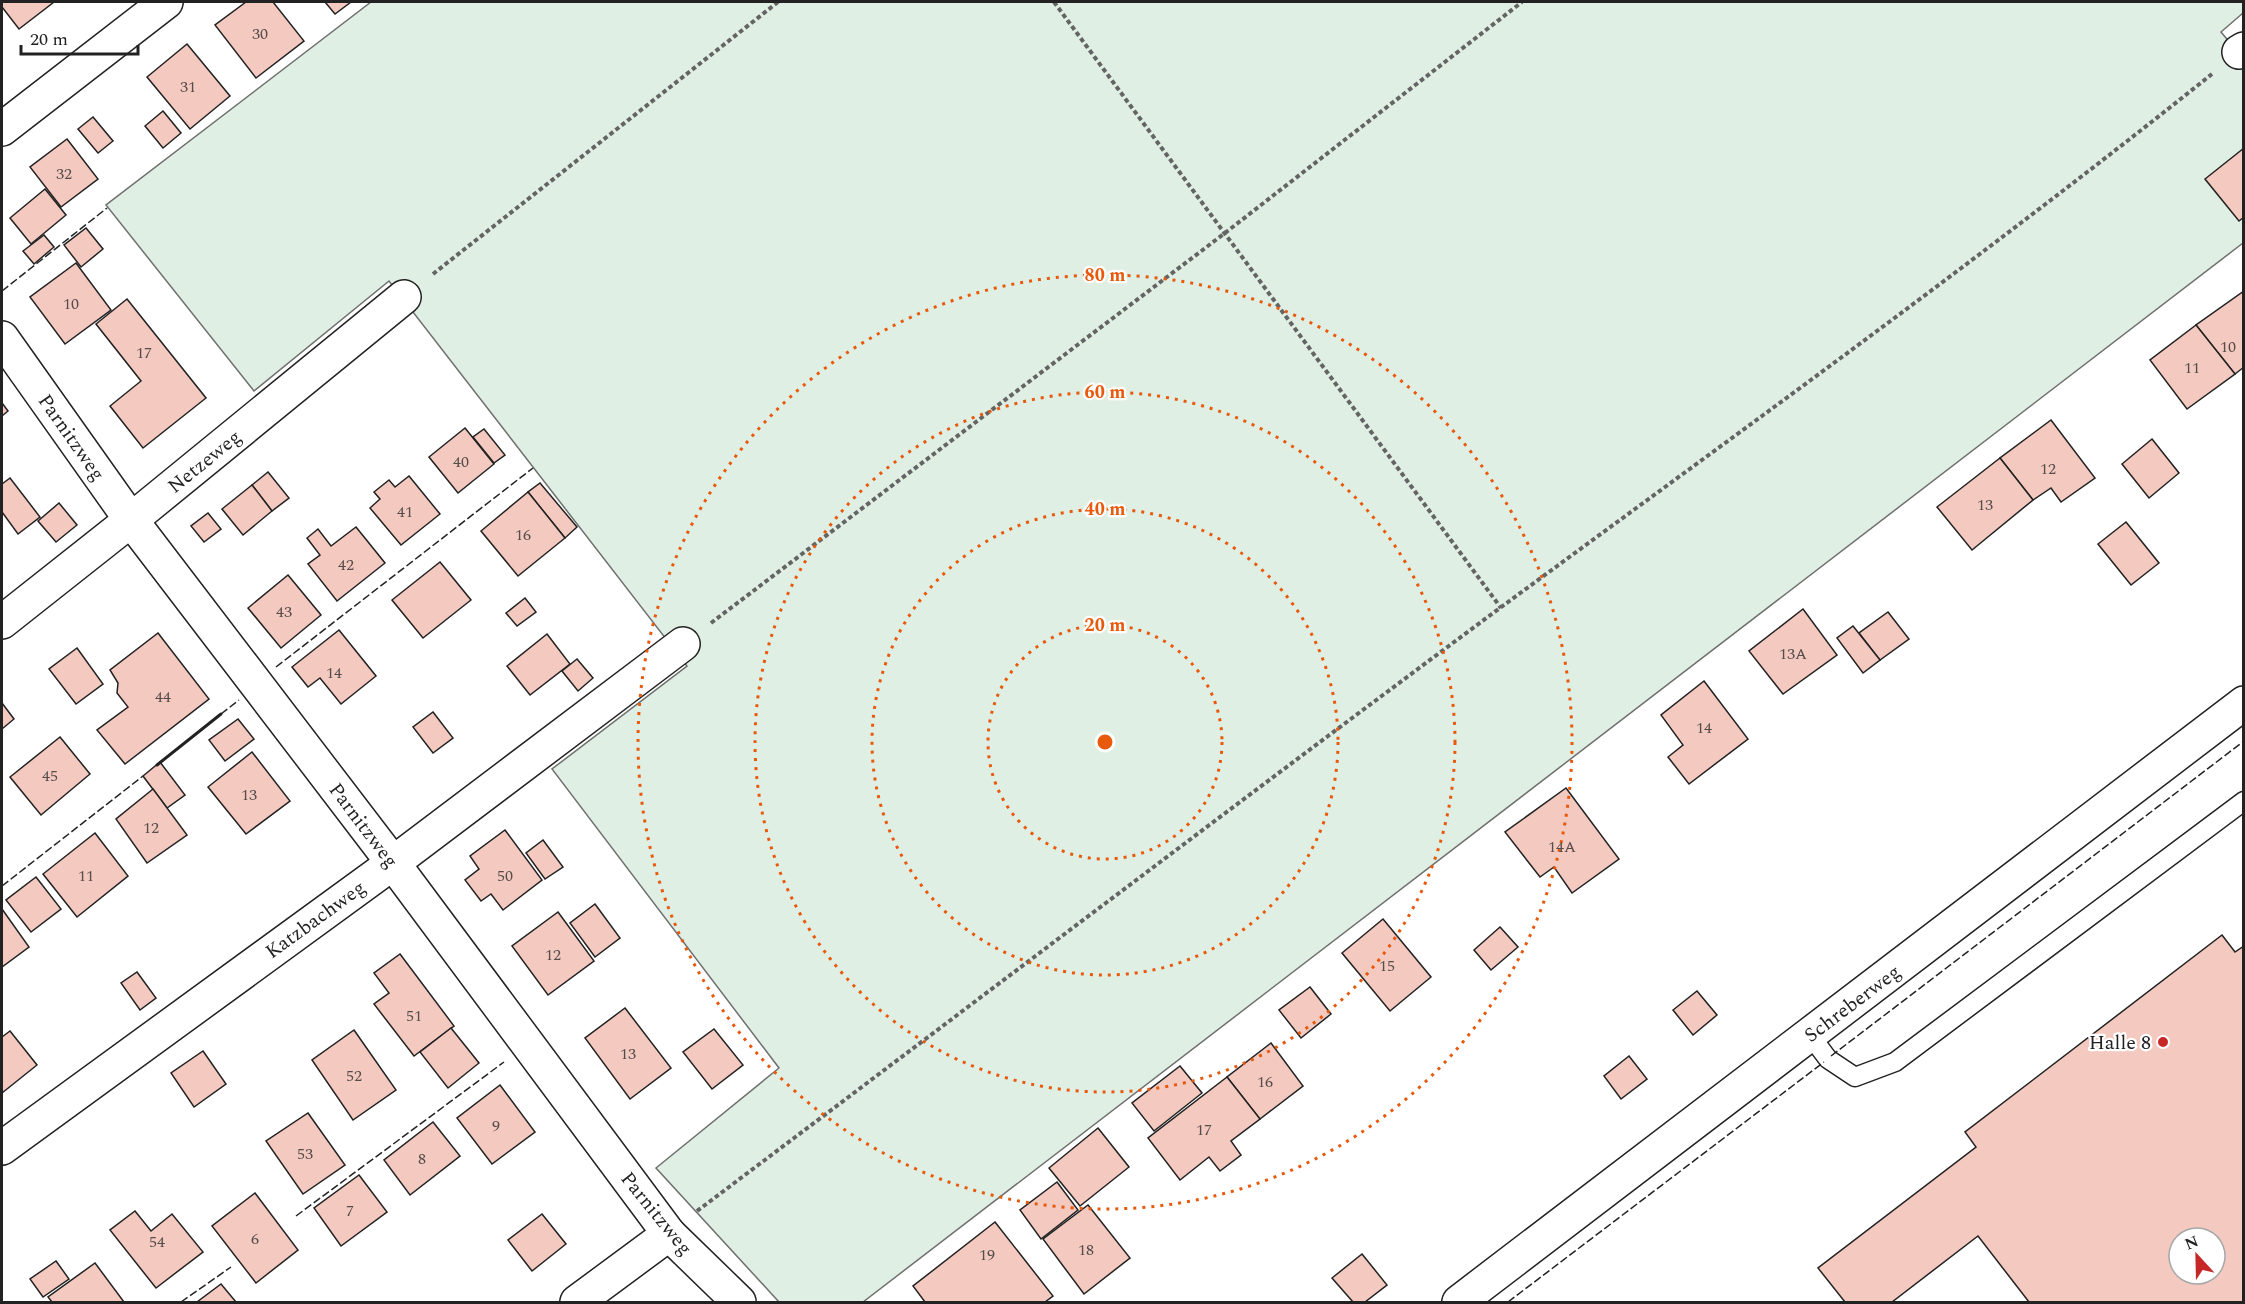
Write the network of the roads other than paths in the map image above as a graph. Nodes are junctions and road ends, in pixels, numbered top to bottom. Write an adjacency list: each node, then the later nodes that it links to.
1 (166, 2): 2 (street)
2 (2, 129)
3 (404, 297): 5 (street, Netzeweg)
4 (2, 338): 5 (street, Parnitzweg)
5 (131, 520): 6 (street, Netzeweg); 10 (street, Parnitzweg)
6 (2, 622)
7 (683, 644): 10 (street, Katzbachweg)
8 (2244, 703): 11 (street, Schreberweg)
9 (2244, 801): 11 (lane)
10 (393, 863): 12 (street, Katzbachweg); 13 (street, Parnitzweg)
11 (1810, 1035): 16 (street, Schreberweg)
12 (2, 1148)
13 (669, 1234): 14 (street); 15 (street, Parnitzweg)
14 (577, 1302)
15 (739, 1302)
16 (1459, 1302)

